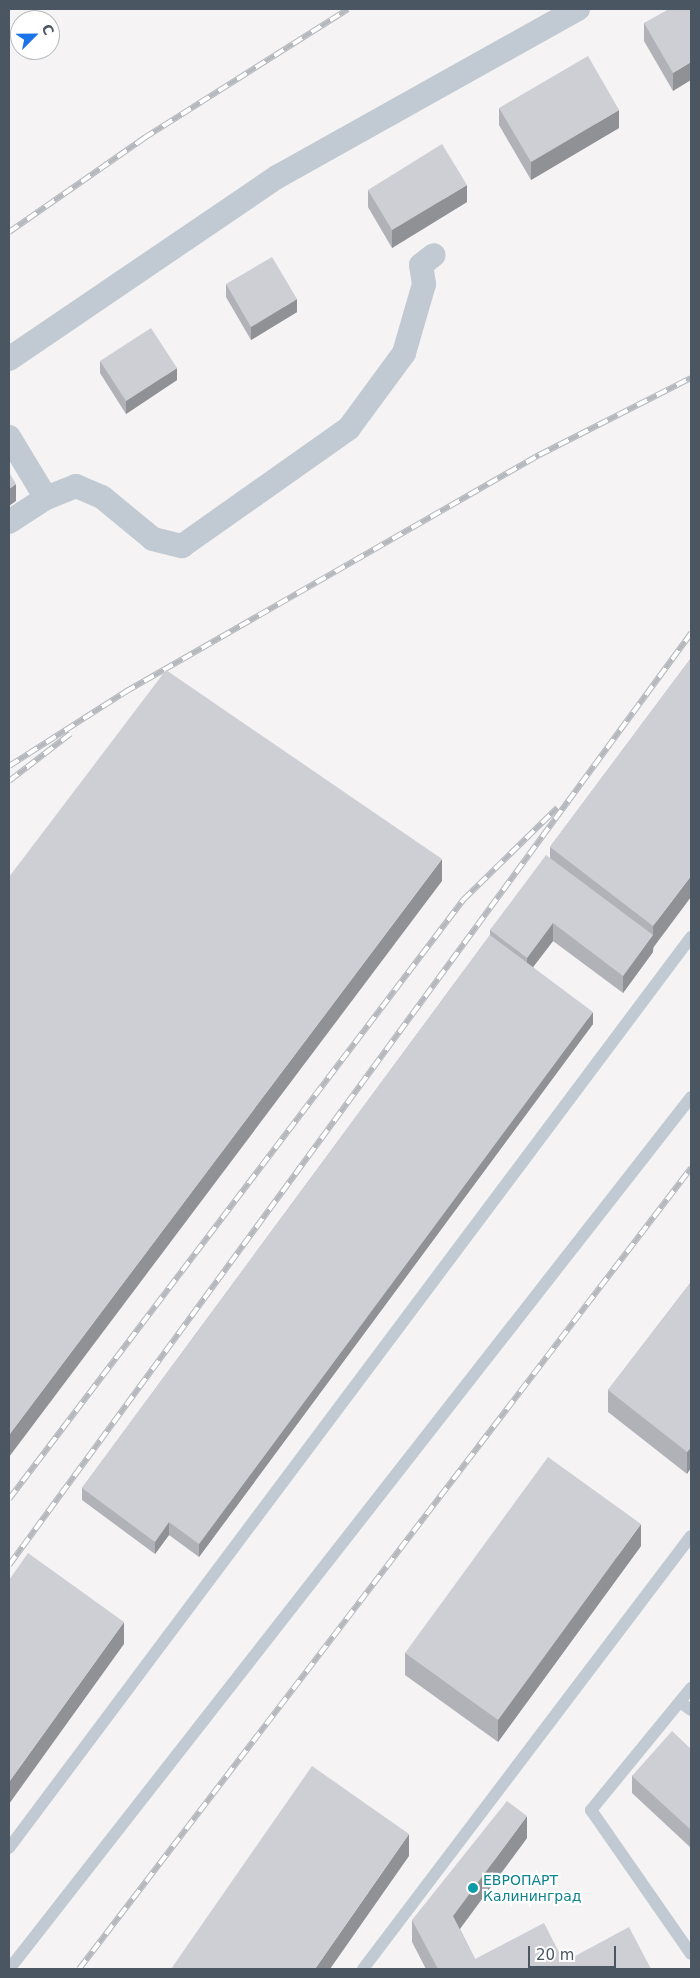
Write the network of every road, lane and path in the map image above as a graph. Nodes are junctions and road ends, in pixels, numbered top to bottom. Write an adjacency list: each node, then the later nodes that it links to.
1 (578, 9): 3 (street)
2 (434, 255): 5 (street)
3 (9, 359)
4 (9, 437): 5 (street)
5 (46, 498): 6 (street)
6 (9, 522)
7 (691, 937): 13 (lane)
8 (691, 1097): 15 (lane)
9 (691, 1536): 16 (lane)
10 (691, 1688): 11 (lane)
11 (680, 1702): 12 (lane); 14 (lane)
12 (691, 1710)
13 (9, 1848)
14 (691, 1954)
15 (15, 1963)
16 (363, 1969)

